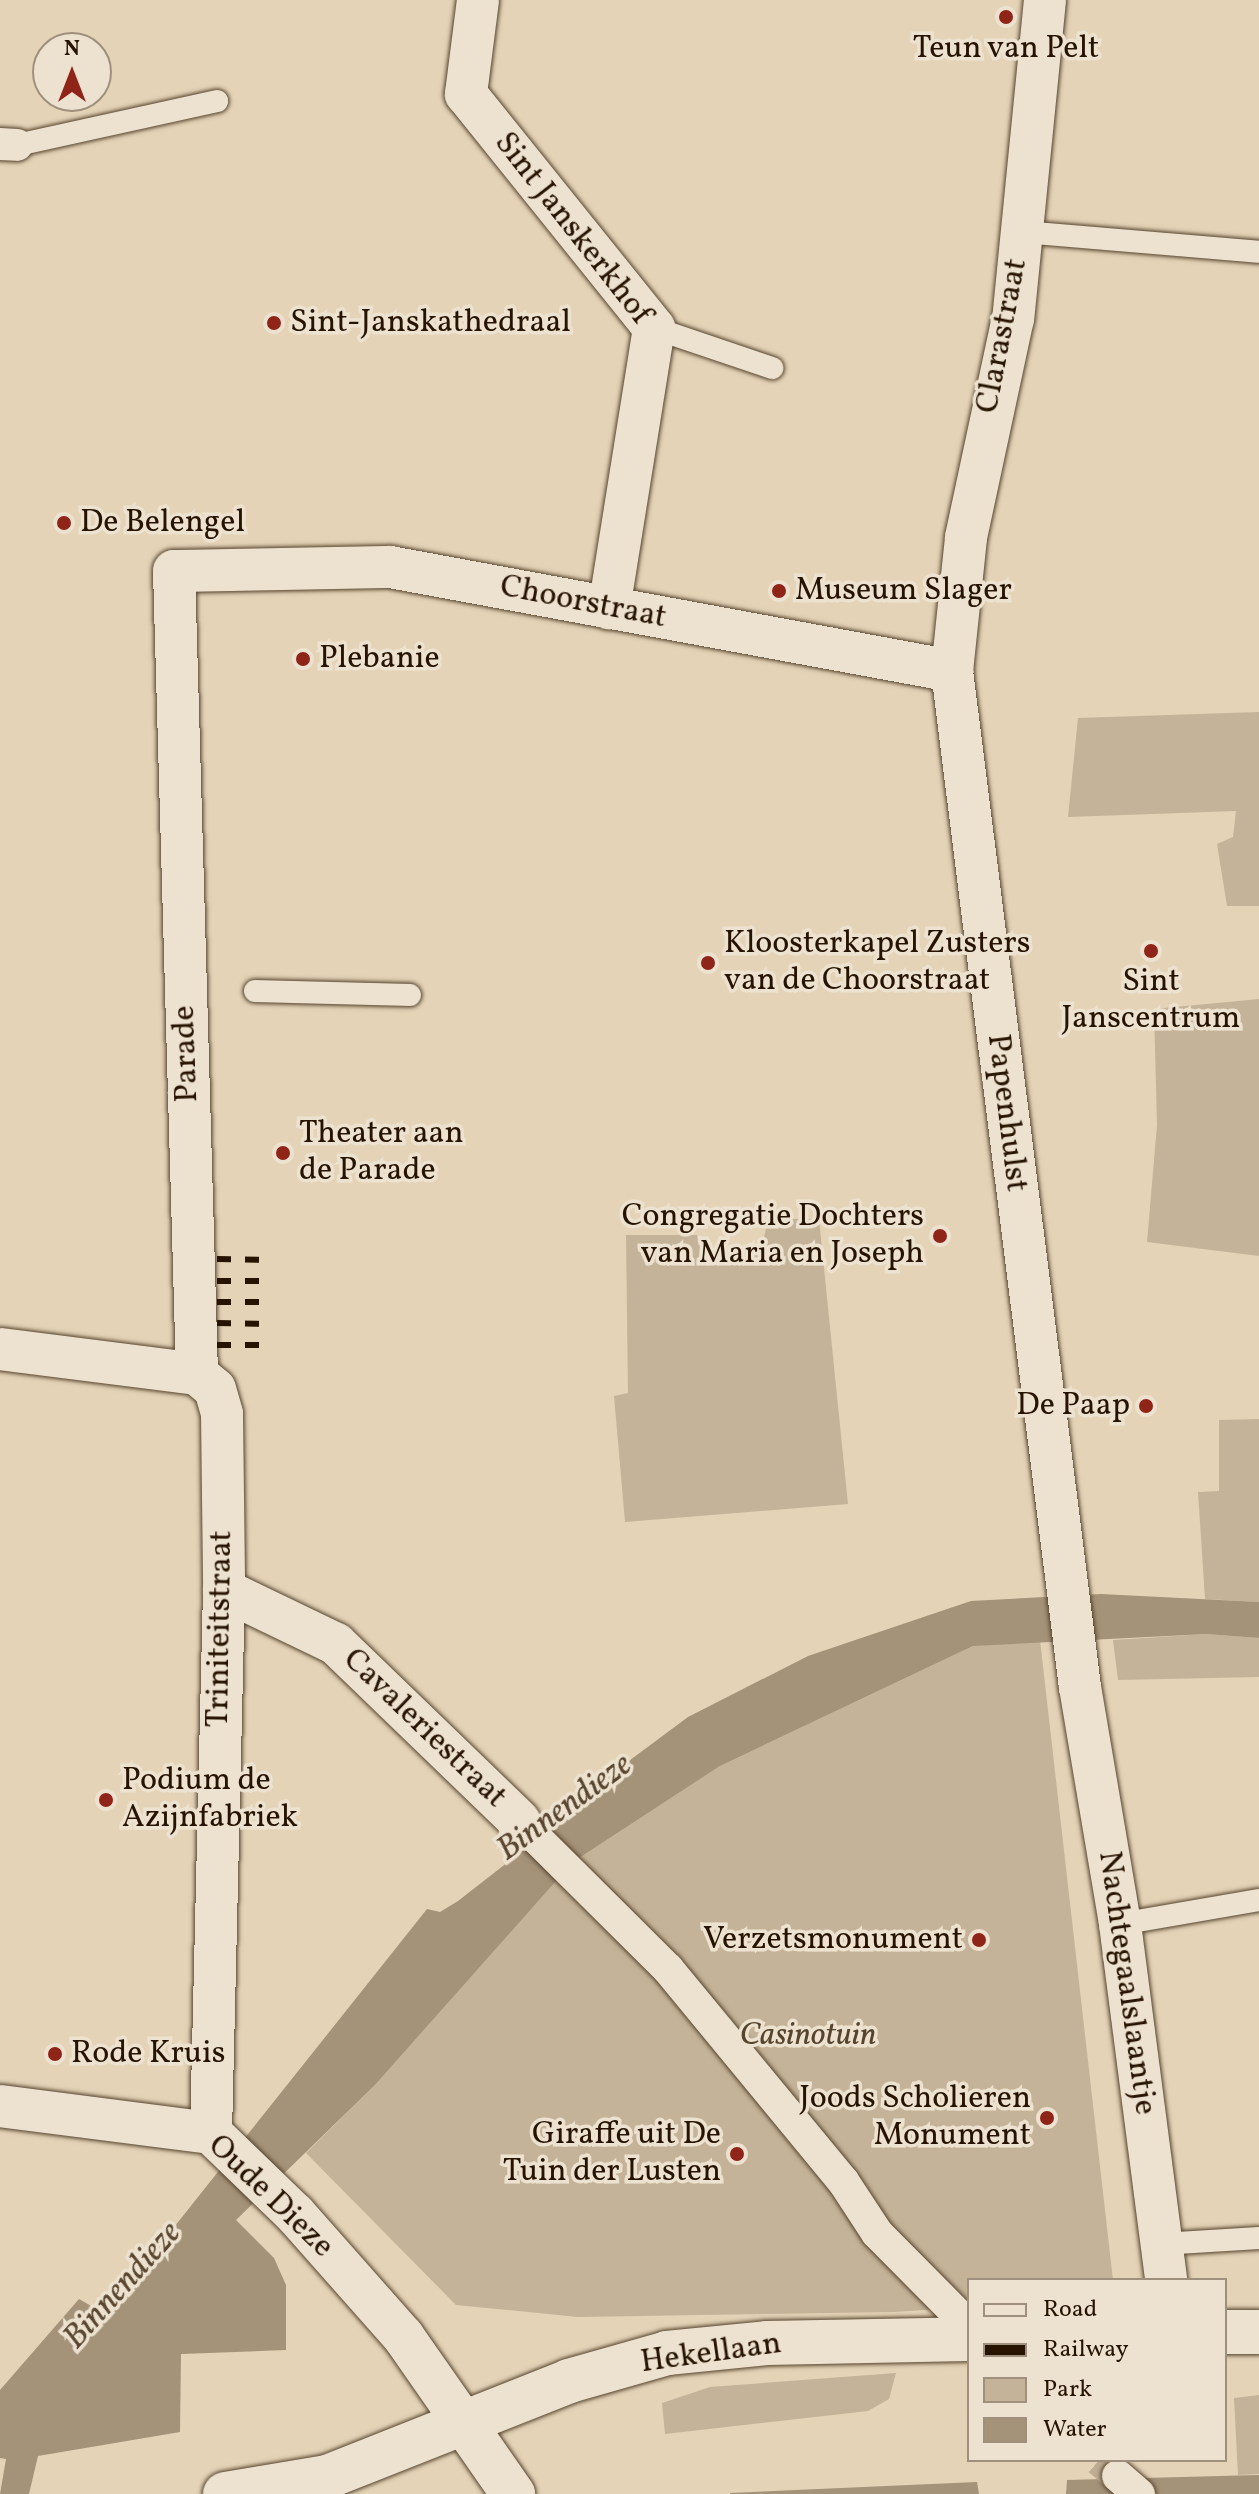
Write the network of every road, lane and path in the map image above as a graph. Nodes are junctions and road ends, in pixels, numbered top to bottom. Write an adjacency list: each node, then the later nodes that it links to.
1 (478, 0): 7 (street, Sint Janskerkhof)
2 (1045, 0): 5 (street, Clarastraat)
3 (217, 101): 4 (lane)
4 (8, 144)
5 (1022, 232): 6 (lane); 11 (street, Clarastraat)
6 (1259, 252)
7 (654, 328): 8 (lane); 10 (street, Sint Janskerkhof)
8 (772, 368)
9 (210, 571): 10 (street, Choorstraat); 15 (street, Parade)
10 (609, 608): 11 (street, Choorstraat)
11 (952, 671): 17 (street, Papenhulst)
12 (255, 991): 13 (lane)
13 (410, 995)
14 (0, 1349): 15 (street)
15 (197, 1374): 16 (street, Triniteitstraat)
16 (224, 1590): 18 (street, Cavaleriestraat); 22 (street, Triniteitstraat)
17 (1080, 1687): 20 (street, Nachtegaalslaantje)
18 (519, 1821): 25 (street, Cavaleriestraat)
19 (1259, 1900): 20 (lane)
20 (1120, 1924): 24 (street, Nachtegaalslaantje)
21 (0, 2106): 22 (street, Oude Dieze)
22 (220, 2142): 29 (street, Oude Dieze)
23 (1259, 2238): 24 (lane)
24 (1164, 2262)
25 (967, 2324)
26 (1227, 2332): 27 (main road)
27 (1259, 2332)
28 (967, 2339): 29 (main road, Hekellaan)
29 (463, 2422): 30 (main road, Hekellaan); 31 (main road)
30 (225, 2494)
31 (513, 2494)

